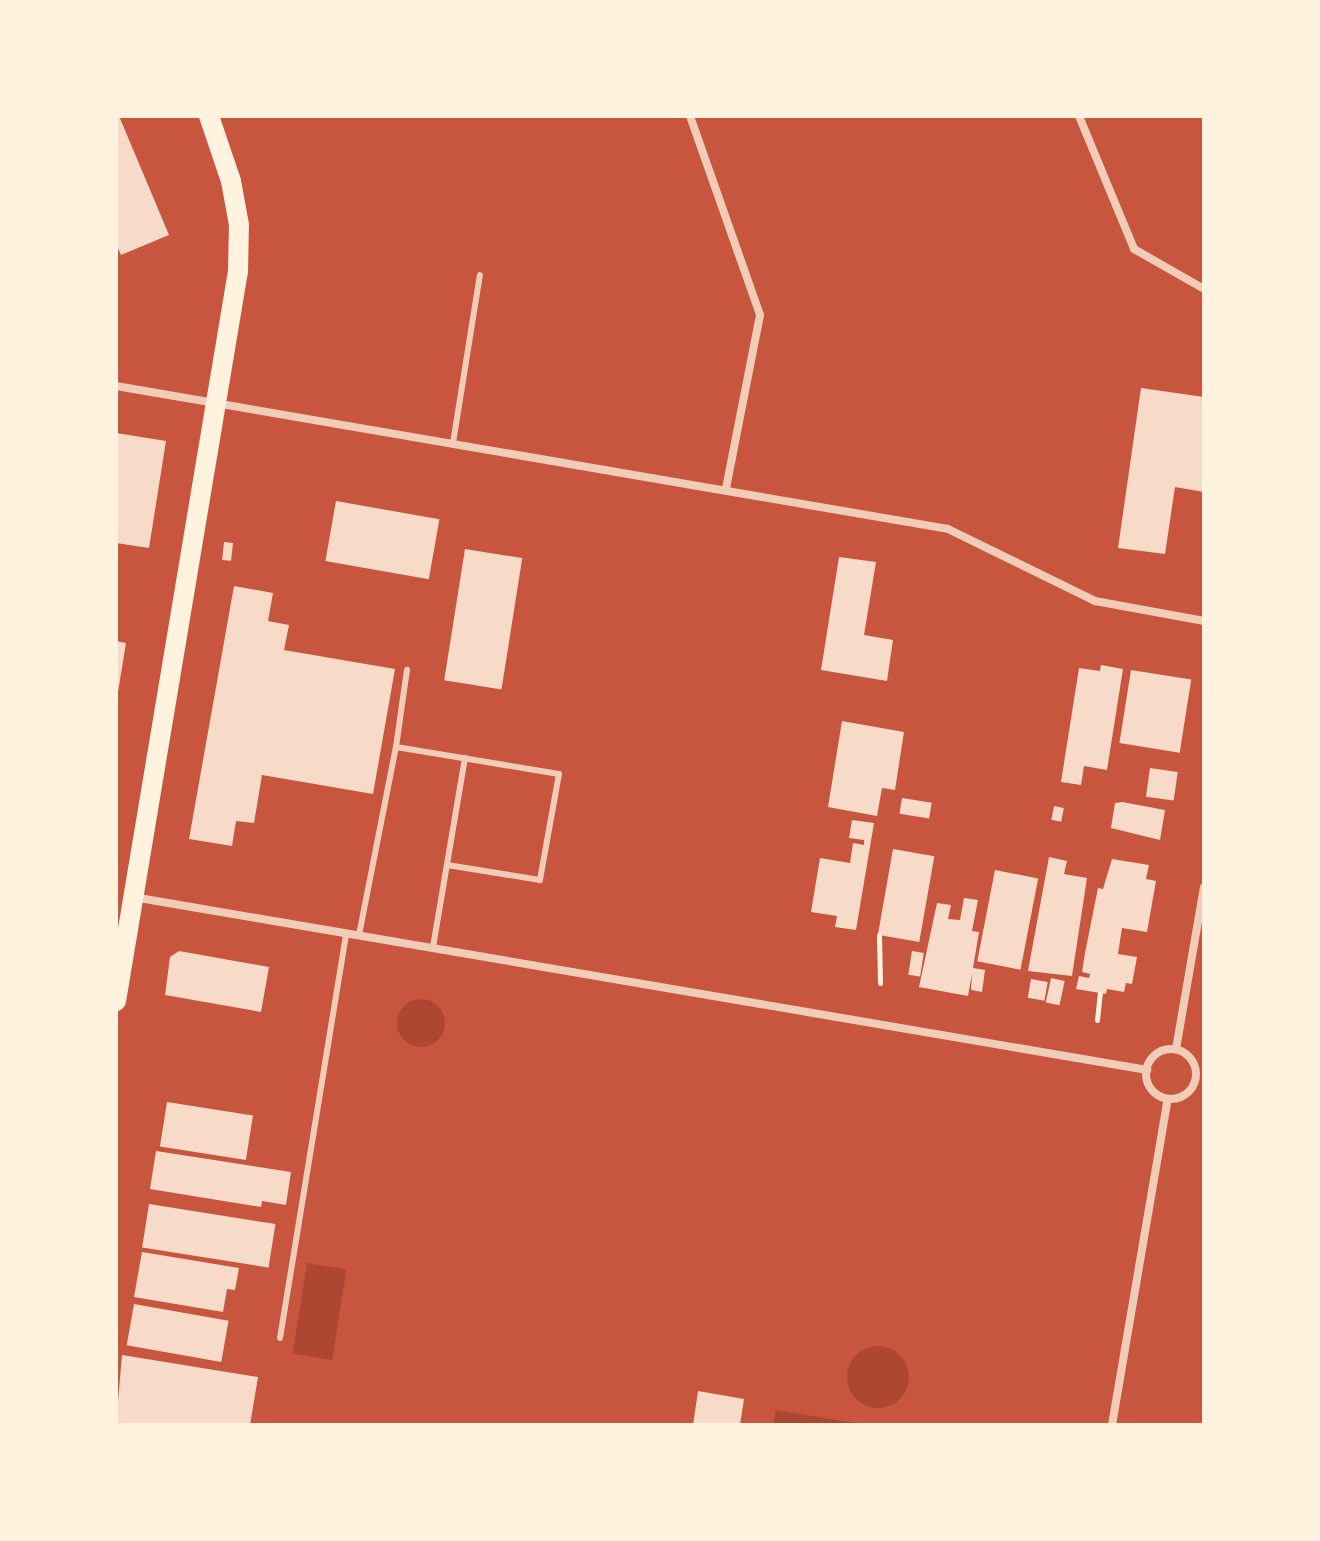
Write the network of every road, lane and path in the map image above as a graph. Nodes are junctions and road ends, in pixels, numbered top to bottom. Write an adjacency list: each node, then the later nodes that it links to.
1 (209, 116): 7 (main road)
2 (690, 116): 9 (street)
3 (1079, 116): 5 (street)
4 (480, 275): 8 (lane)
5 (1204, 289)
6 (116, 386): 7 (street)
7 (217, 403): 8 (street); 16 (main road)
8 (453, 443): 9 (street)
9 (726, 488): 10 (street)
10 (1204, 621)
11 (407, 670): 12 (lane)
12 (396, 747): 13 (lane); 18 (lane)
13 (465, 758): 14 (lane); 14 (lane)
14 (447, 865): 20 (lane)
15 (1204, 887): 25 (street)
16 (133, 897): 17 (street); 23 (main road)
17 (346, 933): 18 (street); 29 (lane)
18 (359, 935): 20 (street)
19 (879, 935): 21 (path)
20 (433, 947): 26 (street)
21 (880, 983)
22 (1100, 993): 24 (path)
23 (116, 1001)
24 (1097, 1020)
25 (1176, 1049): 26 (street); 27 (street)
26 (1147, 1070): 28 (street)
27 (1200, 1079): 28 (street)
28 (1168, 1099): 30 (street)
29 (280, 1338)
30 (1112, 1425)

